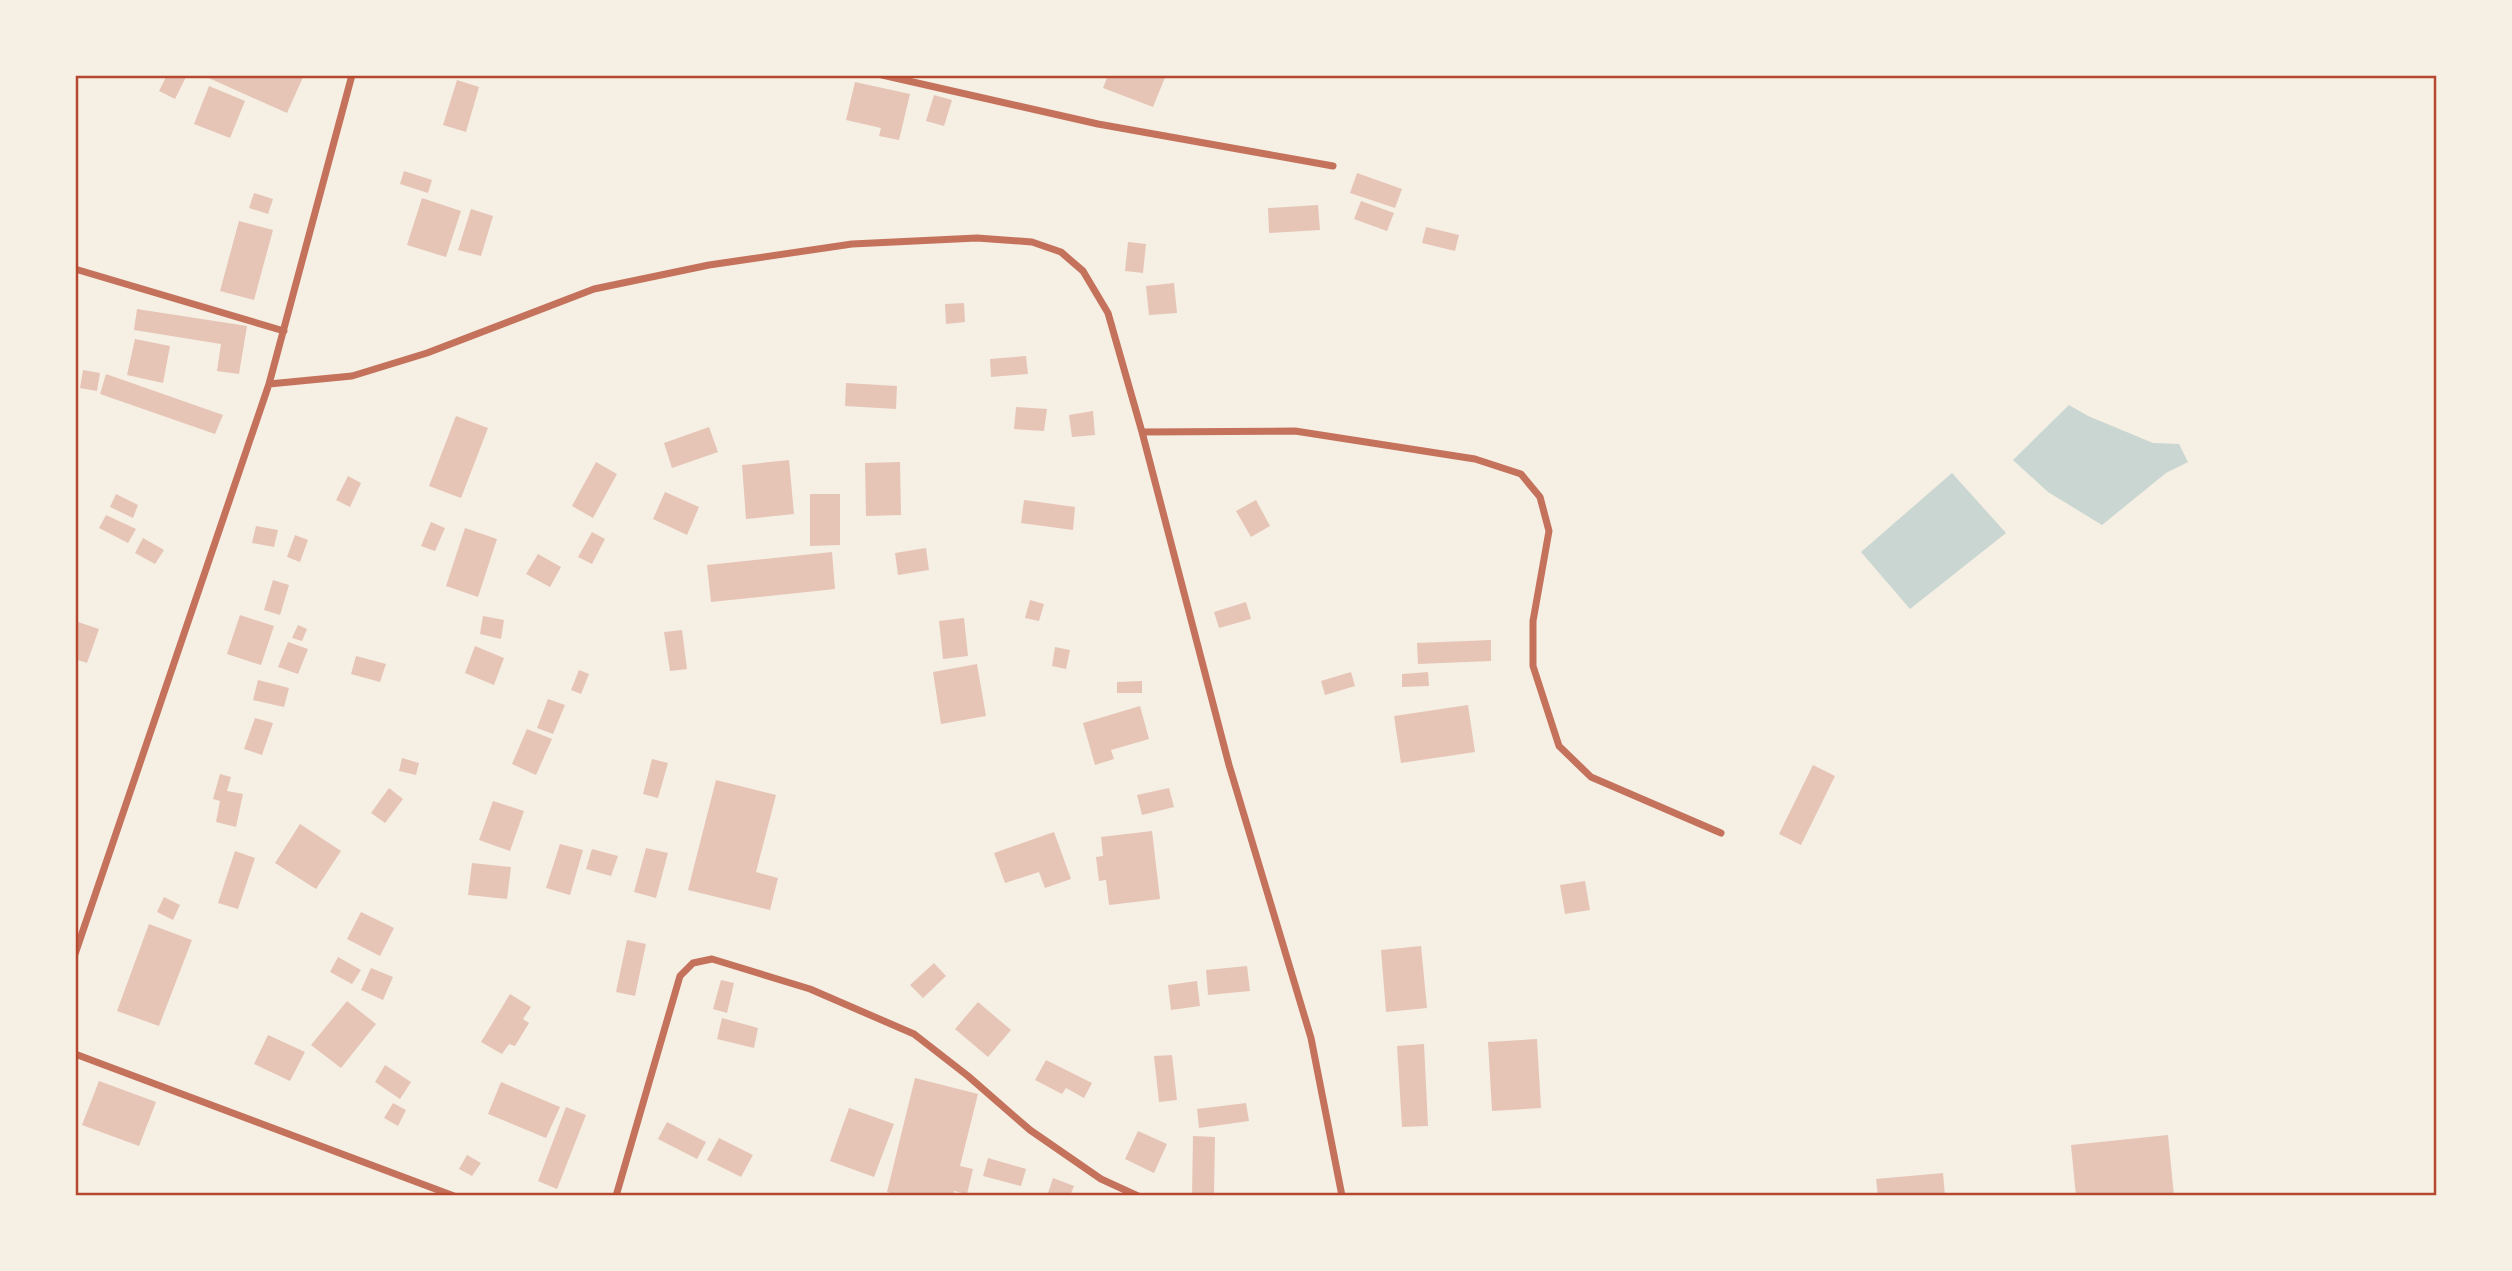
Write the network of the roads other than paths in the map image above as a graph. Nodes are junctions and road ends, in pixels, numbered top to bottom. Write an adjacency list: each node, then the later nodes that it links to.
1 (352, 75): 5 (street)
2 (882, 75): 3 (street)
3 (1334, 166)
4 (75, 269): 5 (street)
5 (284, 331): 6 (street)
6 (269, 384): 7 (street); 9 (street)
7 (1142, 432): 8 (street); 14 (street)
8 (1721, 833)
9 (75, 954)
10 (75, 1054): 11 (street)
11 (454, 1196)
12 (616, 1196): 13 (street)
13 (1138, 1196)
14 (1342, 1196)

